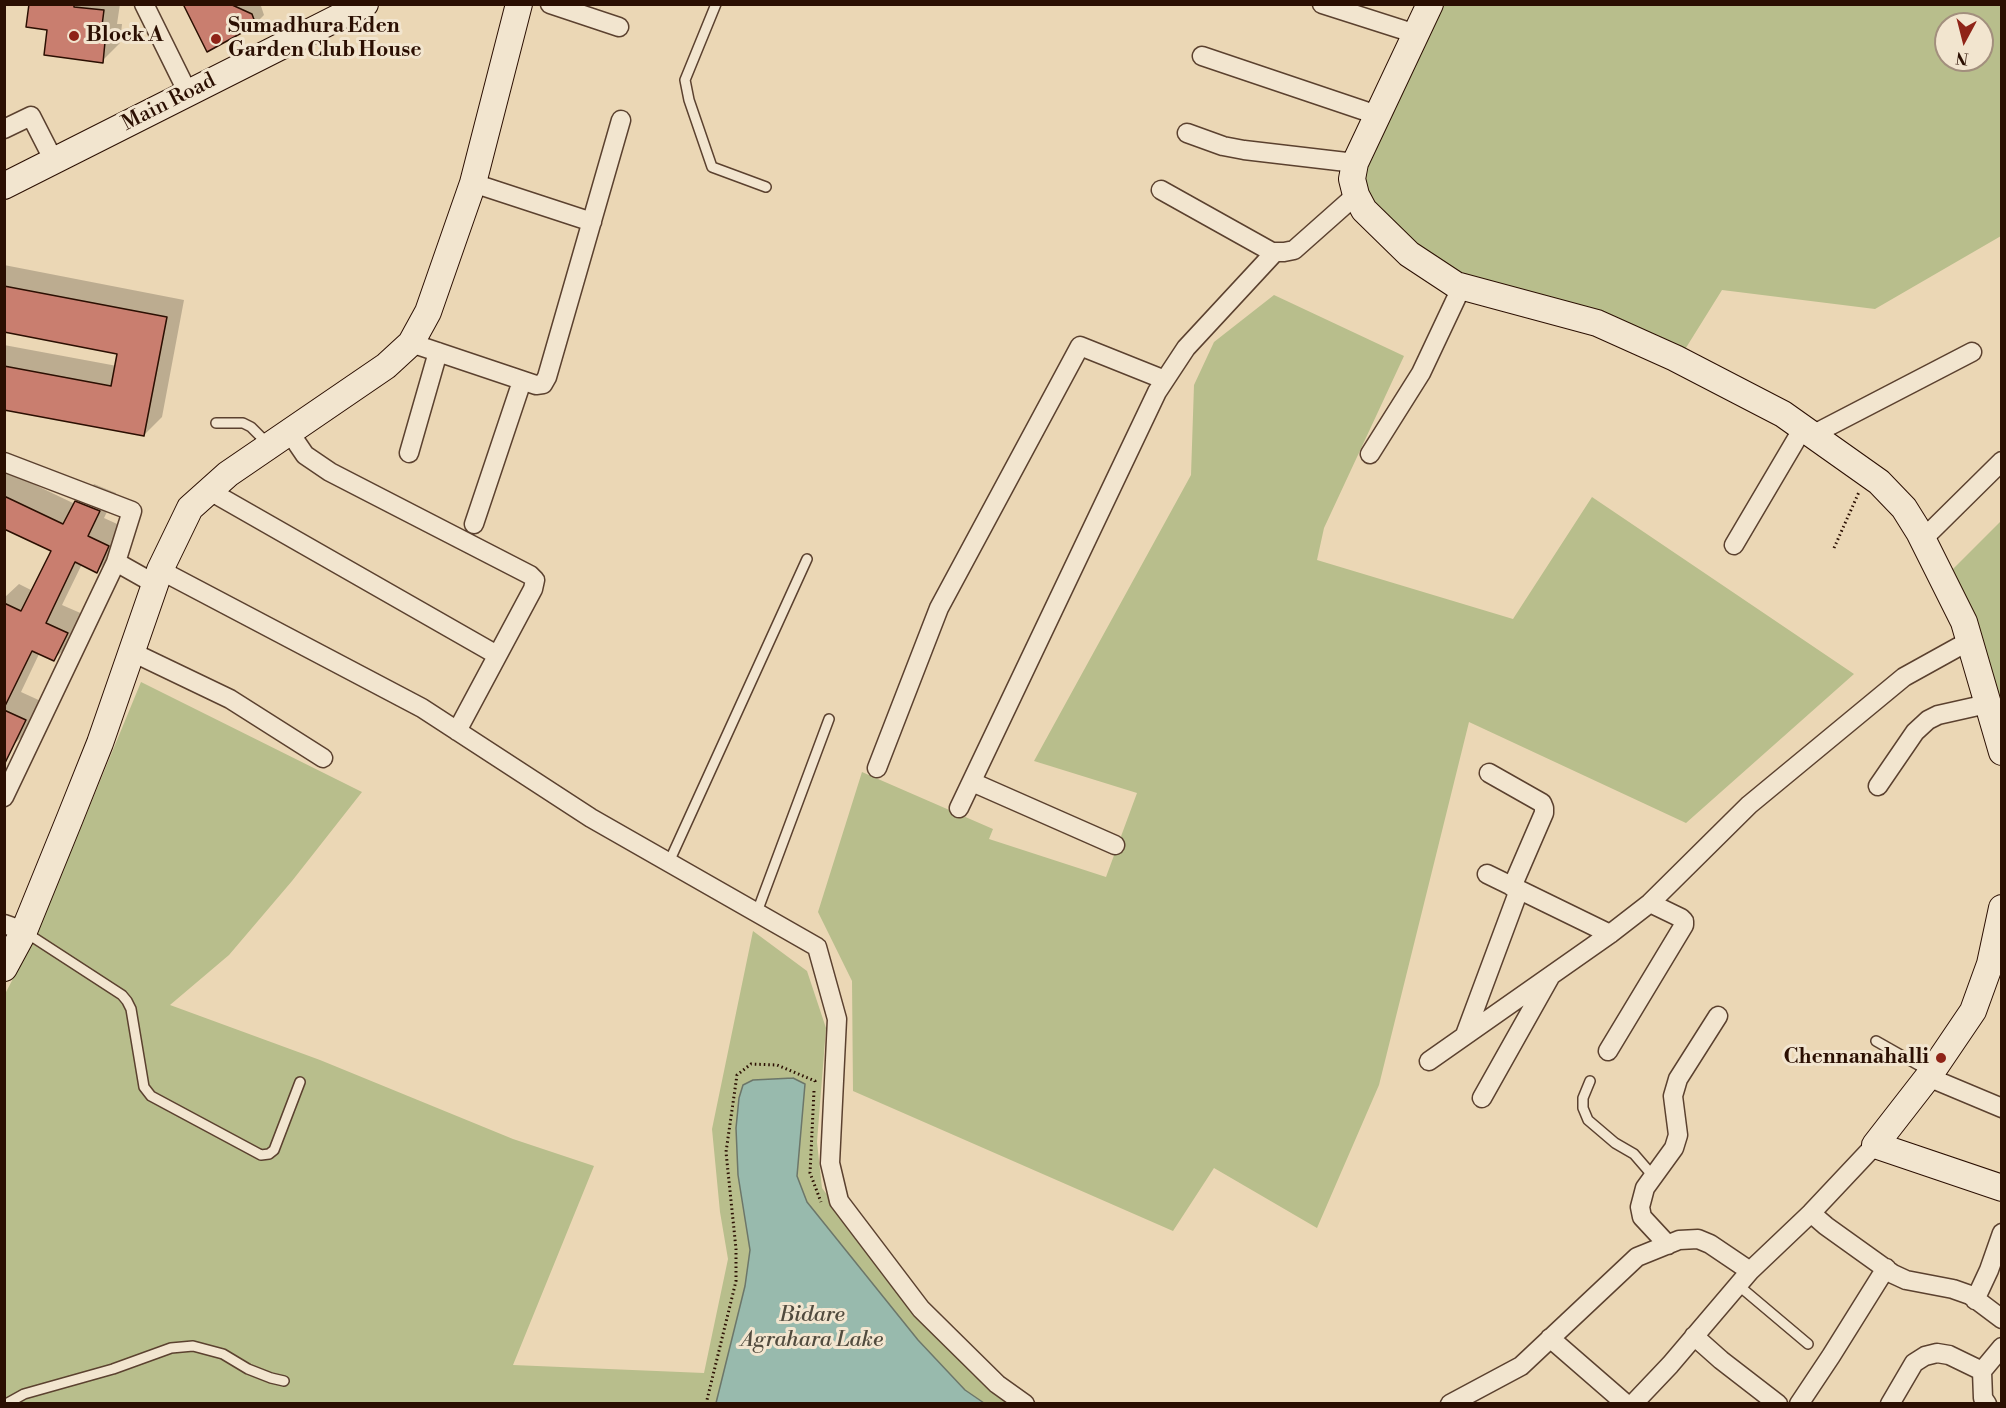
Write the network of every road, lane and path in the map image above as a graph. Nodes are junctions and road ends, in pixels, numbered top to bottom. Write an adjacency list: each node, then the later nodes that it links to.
1 (144, 4): 11 (street)
2 (365, 4): 11 (street, Main Road)
3 (519, 4): 18 (street)
4 (550, 4): 8 (street)
5 (716, 4): 20 (lane)
6 (1322, 4): 9 (street)
7 (1430, 4): 9 (street)
8 (620, 27)
9 (1416, 34): 12 (street)
10 (1202, 56): 12 (street)
11 (188, 93): 16 (street, Main Road)
12 (1377, 116): 17 (street)
13 (621, 120): 23 (street)
14 (4, 129): 16 (street)
15 (1187, 133): 17 (street)
16 (54, 161): 19 (street, Main Road)
17 (1355, 163): 22 (street)
18 (473, 183): 23 (street); 26 (street)
19 (4, 186)
20 (766, 187)
21 (1161, 190): 24 (street)
22 (1356, 195): 24 (street); 25 (street)
23 (592, 222): 30 (street)
24 (1275, 252): 29 (street)
25 (1462, 286): 32 (street); 35 (street)
26 (411, 343): 27 (street); 33 (street)
27 (438, 352): 30 (street); 34 (street)
28 (1972, 352): 32 (street)
29 (1165, 380): 55 (street); 57 (street)
30 (522, 381): 40 (street)
31 (216, 423): 33 (lane)
32 (1807, 432): 38 (street); 42 (street)
33 (280, 439): 39 (street); 49 (street)
34 (409, 453)
35 (1370, 454)
36 (2001, 461): 41 (street)
37 (4, 462): 45 (street)
38 (1868, 475): 41 (street); 43 (path)
39 (208, 490): 46 (street); 49 (street)
40 (474, 524)
41 (1923, 539): 47 (street)
42 (1734, 545)
43 (1834, 548)
44 (807, 559): 62 (lane)
45 (116, 562): 46 (street); 59 (street)
46 (158, 577): 48 (street); 52 (street)
47 (1969, 641): 50 (street); 65 (street)
48 (132, 652): 54 (street); 68 (street)
49 (498, 655): 52 (street)
50 (1987, 704): 53 (street); 58 (street)
51 (829, 719): 67 (lane)
52 (457, 731): 62 (street)
53 (2000, 742)
54 (323, 758)
55 (877, 768)
56 (1489, 773): 64 (street)
57 (972, 782): 60 (street); 61 (street)
58 (1878, 786)
59 (4, 796)
60 (959, 808)
61 (1116, 844)
62 (669, 862): 67 (street)
63 (1487, 874): 64 (street)
64 (1516, 889): 69 (street); 75 (street)
65 (1650, 903): 69 (street); 77 (street)
66 (2001, 908): 70 (street)
67 (757, 912): 103 (street)
68 (14, 927): 71 (street); 81 (lane)
69 (1610, 934): 72 (street)
70 (1998, 944): 73 (street)
71 (4, 968)
72 (1552, 973): 75 (street); 82 (street)
73 (1993, 981): 79 (street)
74 (1718, 1016): 85 (street)
75 (1465, 1035): 78 (street)
76 (1876, 1041): 79 (lane)
77 (1608, 1051)
78 (1429, 1061)
79 (1929, 1075): 83 (street); 84 (street)
80 (1590, 1081): 85 (lane)
81 (300, 1082)
82 (1482, 1098)
83 (2001, 1108)
84 (1875, 1145): 86 (street); 88 (street)
85 (1653, 1176): 90 (street)
86 (2001, 1188)
87 (826, 1209): 102 (path)
88 (1811, 1213): 91 (street); 92 (street)
89 (2001, 1233): 93 (street)
90 (1668, 1245): 92 (street); 96 (street)
91 (1886, 1268): 93 (street); 108 (street)
92 (1744, 1278): 95 (street); 97 (lane)
93 (1975, 1300): 94 (street)
94 (2001, 1319)
95 (1694, 1336): 106 (street); 107 (street)
96 (1550, 1338): 104 (street); 105 (street)
97 (1808, 1344)
98 (2001, 1347): 99 (street)
99 (1983, 1371): 109 (street); 110 (street)
100 (284, 1381): 101 (lane)
101 (6, 1404)
102 (706, 1404)
103 (1025, 1404)
104 (1450, 1404)
105 (1626, 1404)
106 (1634, 1404)
107 (1778, 1404)
108 (1798, 1404)
109 (1890, 1404)
110 (1987, 1404)

